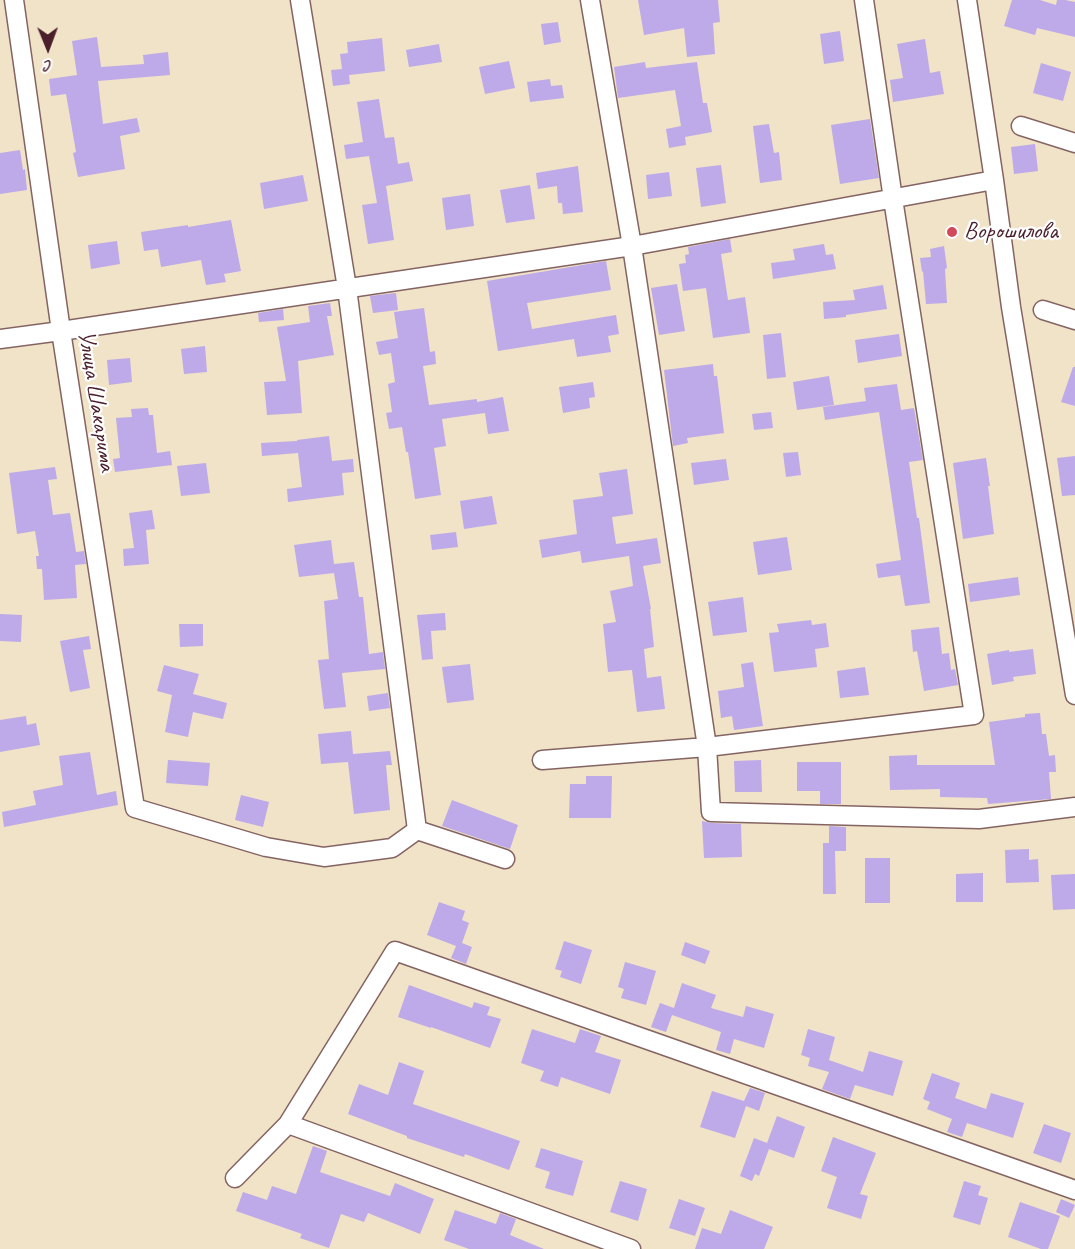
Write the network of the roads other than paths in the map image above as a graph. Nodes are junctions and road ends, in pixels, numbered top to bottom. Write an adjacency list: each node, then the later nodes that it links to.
1 (14, 0): 14 (street, Улица Шакарима)
2 (300, 0): 11 (street)
3 (590, 0): 10 (street)
4 (864, 0): 9 (street)
5 (967, 0): 8 (street)
6 (1021, 126): 7 (street)
7 (1075, 143)
8 (994, 180): 9 (street); 16 (street)
9 (893, 199): 10 (street); 18 (street)
10 (632, 246): 11 (street); 18 (street)
11 (347, 288): 14 (street); 21 (street)
12 (1044, 310): 13 (street)
13 (1075, 320)
14 (61, 331): 15 (street); 21 (street, Улица Шакарима)
15 (0, 339)
16 (1072, 659): 17 (street)
17 (1075, 695)
18 (707, 747): 19 (street); 20 (street)
19 (542, 760)
20 (1075, 807)
21 (417, 830): 22 (street)
22 (505, 859)
23 (288, 1124): 24 (street); 25 (street); 26 (street)
24 (235, 1178)
25 (1075, 1190)
26 (631, 1249)

